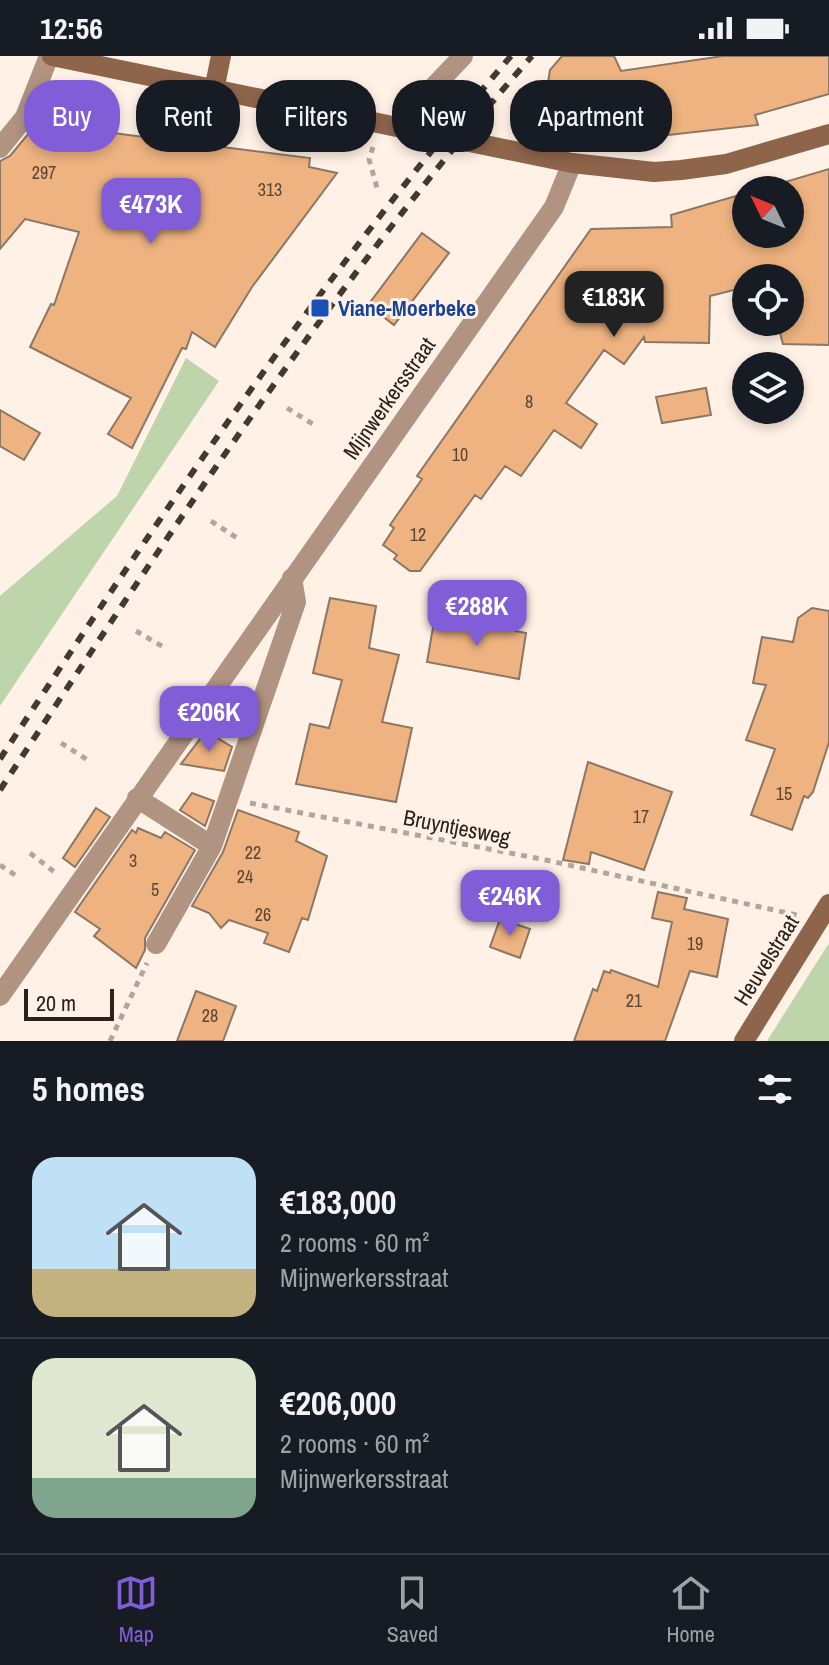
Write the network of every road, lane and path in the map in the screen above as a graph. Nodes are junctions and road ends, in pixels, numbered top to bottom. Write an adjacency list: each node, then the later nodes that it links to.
1 (50, 56): 4 (main road); 12 (street)
2 (221, 56): 5 (main road)
3 (463, 56): 6 (street)
4 (166, 80)
5 (216, 80)
6 (440, 80)
7 (240, 95): 8 (main road)
8 (380, 123): 9 (main road); 14 (path)
9 (392, 125)
10 (829, 134): 13 (main road)
11 (494, 147): 13 (main road)
12 (0, 148)
13 (572, 163): 19 (street, Mijnwerkersstraat)
14 (377, 188)
15 (287, 408): 16 (path)
16 (316, 426)
17 (211, 521): 18 (path)
18 (240, 540)
19 (292, 578): 24 (street, Mijnwerkersstraat); 25 (street)
20 (136, 631): 21 (path)
21 (167, 649)
22 (61, 743): 23 (path)
23 (91, 762)
24 (137, 798): 26 (street); 30 (street, Mijnwerkersstraat)
25 (229, 800): 26 (street); 31 (path, Bruyntjesweg)
26 (212, 846): 32 (street)
27 (30, 853): 30 (path)
28 (0, 865): 29 (path)
29 (15, 875)
30 (74, 889): 33 (street, Mijnwerkersstraat)
31 (824, 912): 35 (main road, Heuvelstraat)
32 (156, 944): 34 (path)
33 (0, 996)
34 (110, 1041)
35 (744, 1041)

